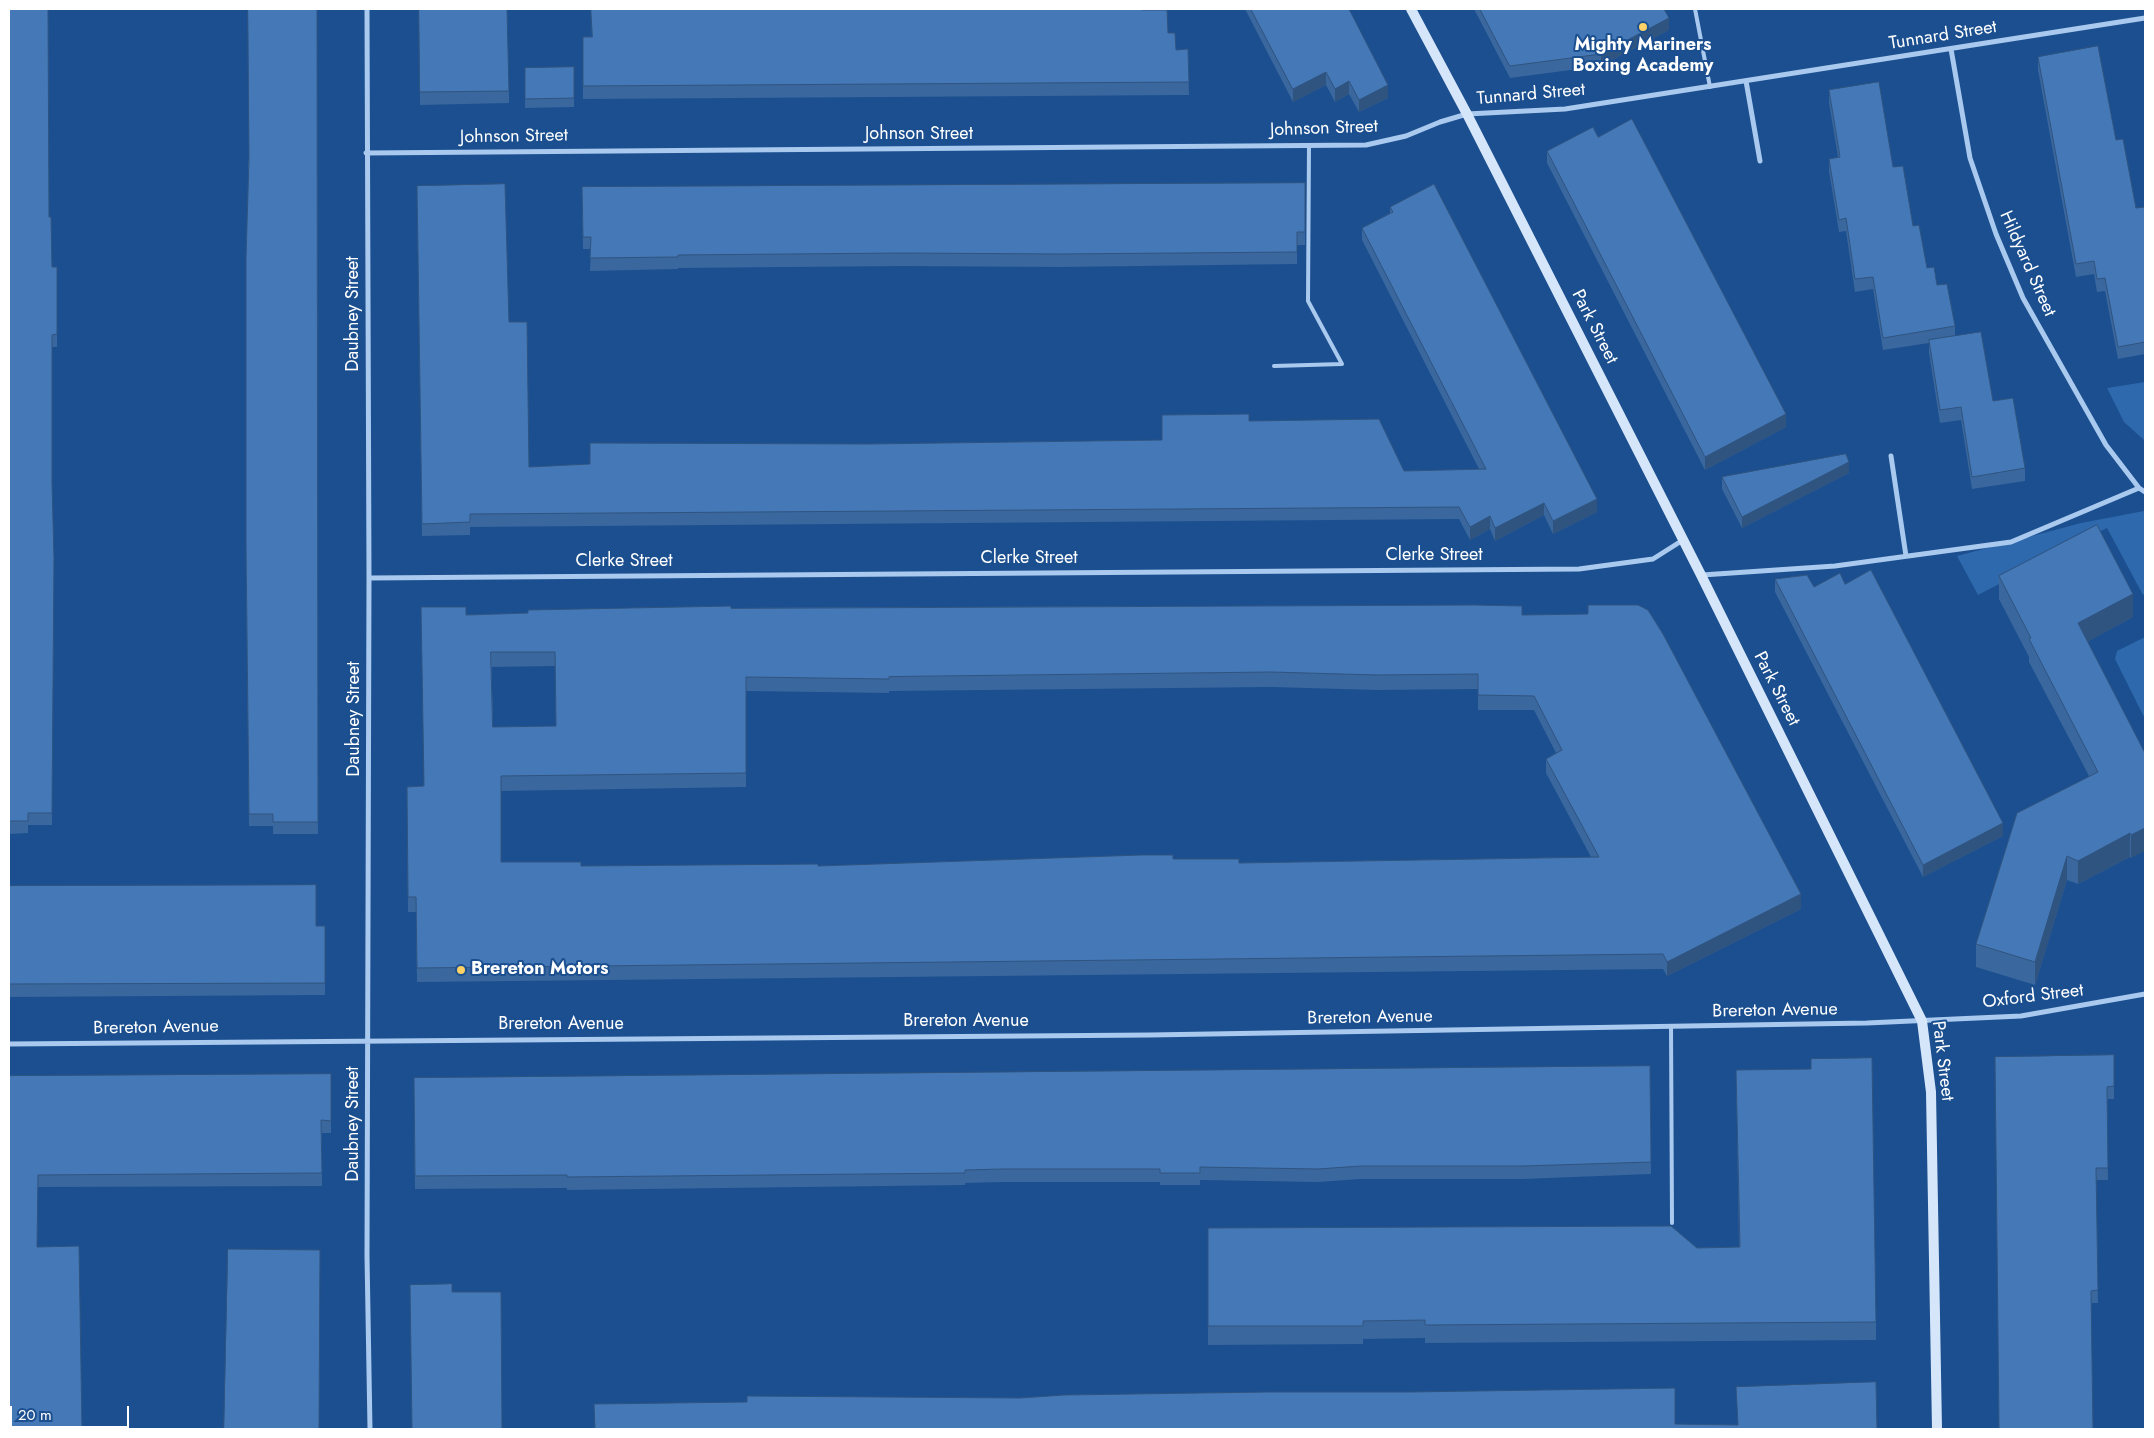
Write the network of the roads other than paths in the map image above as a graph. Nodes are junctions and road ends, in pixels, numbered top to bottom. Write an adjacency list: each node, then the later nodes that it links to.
1 (367, 9): 10 (street, Daubney Street)
2 (1411, 9): 8 (street, Park Street)
3 (1695, 9): 7 (lane)
4 (2145, 18): 5 (street, Tunnard Street)
5 (1951, 49): 6 (street, Tunnard Street); 14 (street, Hildyard Street)
6 (1746, 81): 7 (street, Tunnard Street); 11 (street)
7 (1710, 87): 8 (street, Tunnard Street)
8 (1468, 114): 9 (street, Johnson Street); 16 (street, Park Street)
9 (1308, 145): 10 (street, Johnson Street); 12 (lane)
10 (366, 153): 19 (street, Daubney Street)
11 (1760, 161)
12 (1274, 366)
13 (1891, 456): 17 (street)
14 (2139, 488): 15 (street, Hildyard Street); 17 (street)
15 (2145, 492)
16 (1684, 540): 18 (street, Park Street); 19 (street, Clerke Street)
17 (1906, 556): 18 (street)
18 (1702, 575): 21 (street, Park Street)
19 (369, 578): 23 (street, Daubney Street)
20 (2145, 994): 21 (street, Oxford Street)
21 (1922, 1021): 22 (street, Brereton Avenue); 27 (street, Park Street)
22 (1671, 1026): 23 (street, Brereton Avenue); 25 (lane)
23 (368, 1040): 24 (street, Brereton Avenue); 26 (street, Daubney Street)
24 (9, 1044)
25 (1672, 1223)
26 (370, 1429)
27 (1937, 1429)

